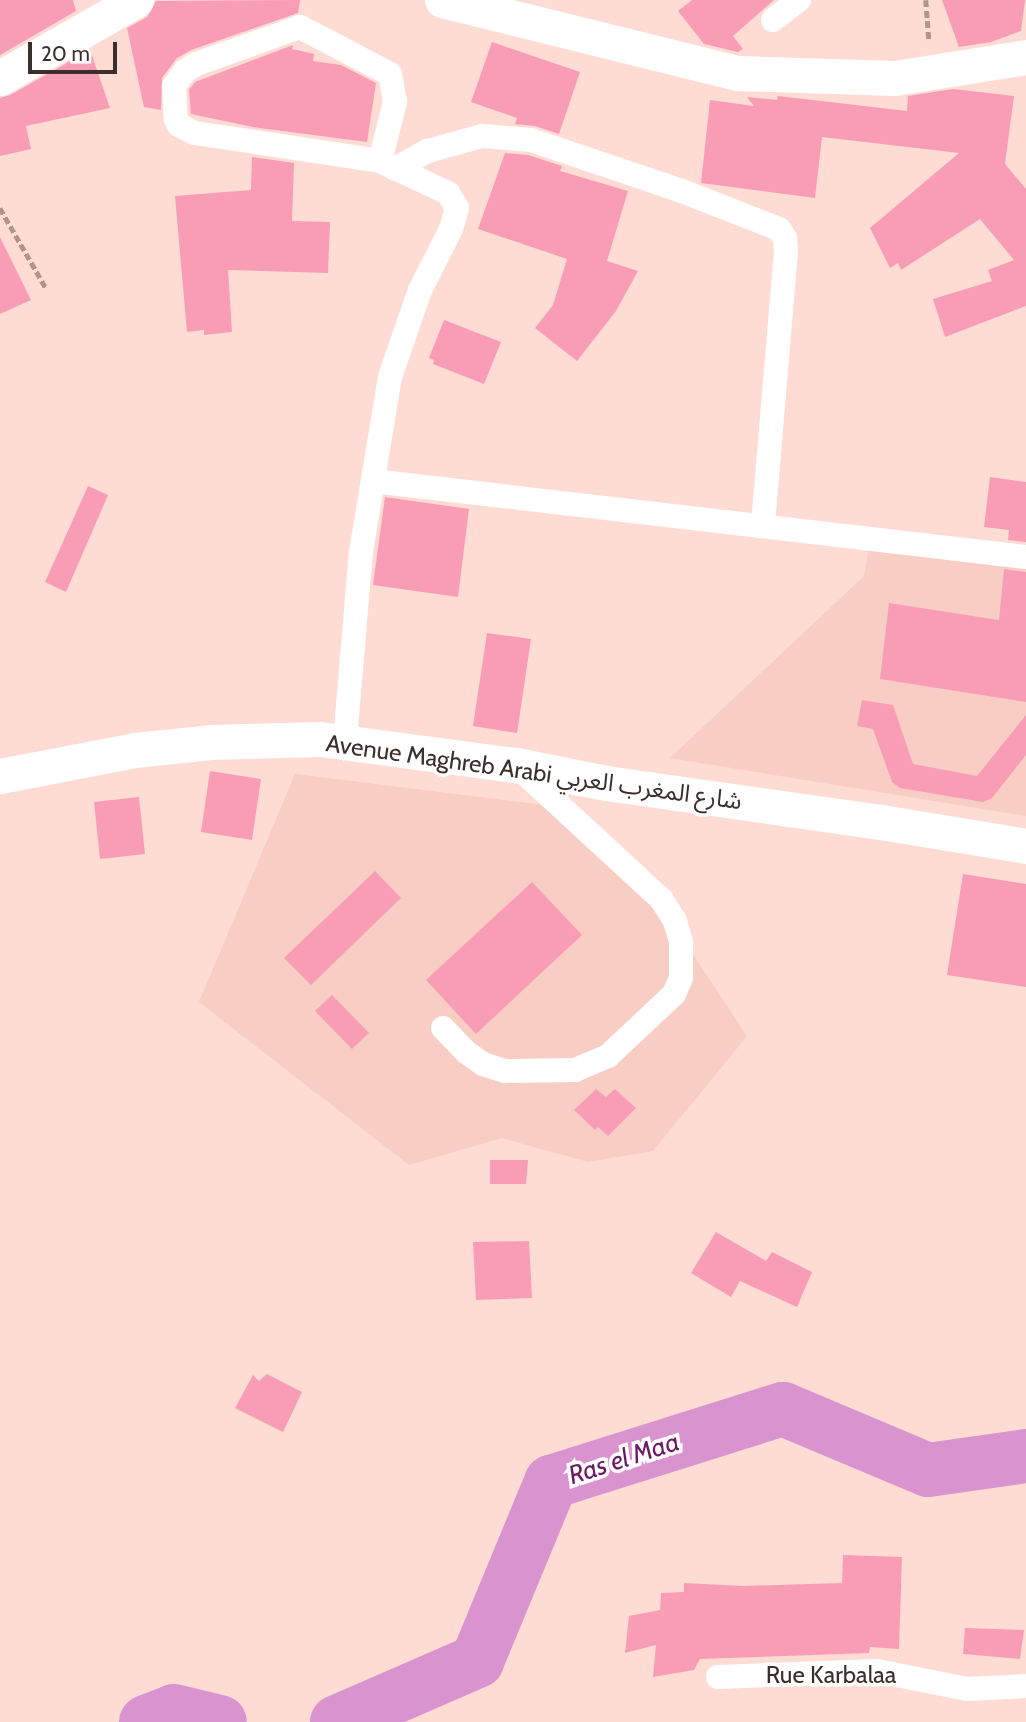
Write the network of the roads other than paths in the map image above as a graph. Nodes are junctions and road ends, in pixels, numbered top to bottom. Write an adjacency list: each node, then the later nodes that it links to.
1 (136, 0): 6 (street)
2 (442, 0): 5 (street)
3 (799, 0): 4 (street)
4 (773, 20)
5 (1026, 57)
6 (0, 78)
7 (387, 165): 7 (street); 8 (street); 9 (street)
8 (373, 481): 9 (street); 11 (street)
9 (763, 526): 10 (street)
10 (1026, 557)
11 (345, 741): 12 (street, Avenue Maghreb Arabi شارع المغرب العربي); 13 (street, Avenue Maghreb Arabi شارع المغرب العربي)
12 (516, 765): 14 (street, Avenue Maghreb Arabi شارع المغرب العربي); 15 (street)
13 (0, 776)
14 (1026, 846)
15 (443, 1028)
16 (718, 1677): 17 (street, Rue Karbalaa)
17 (1026, 1686)

